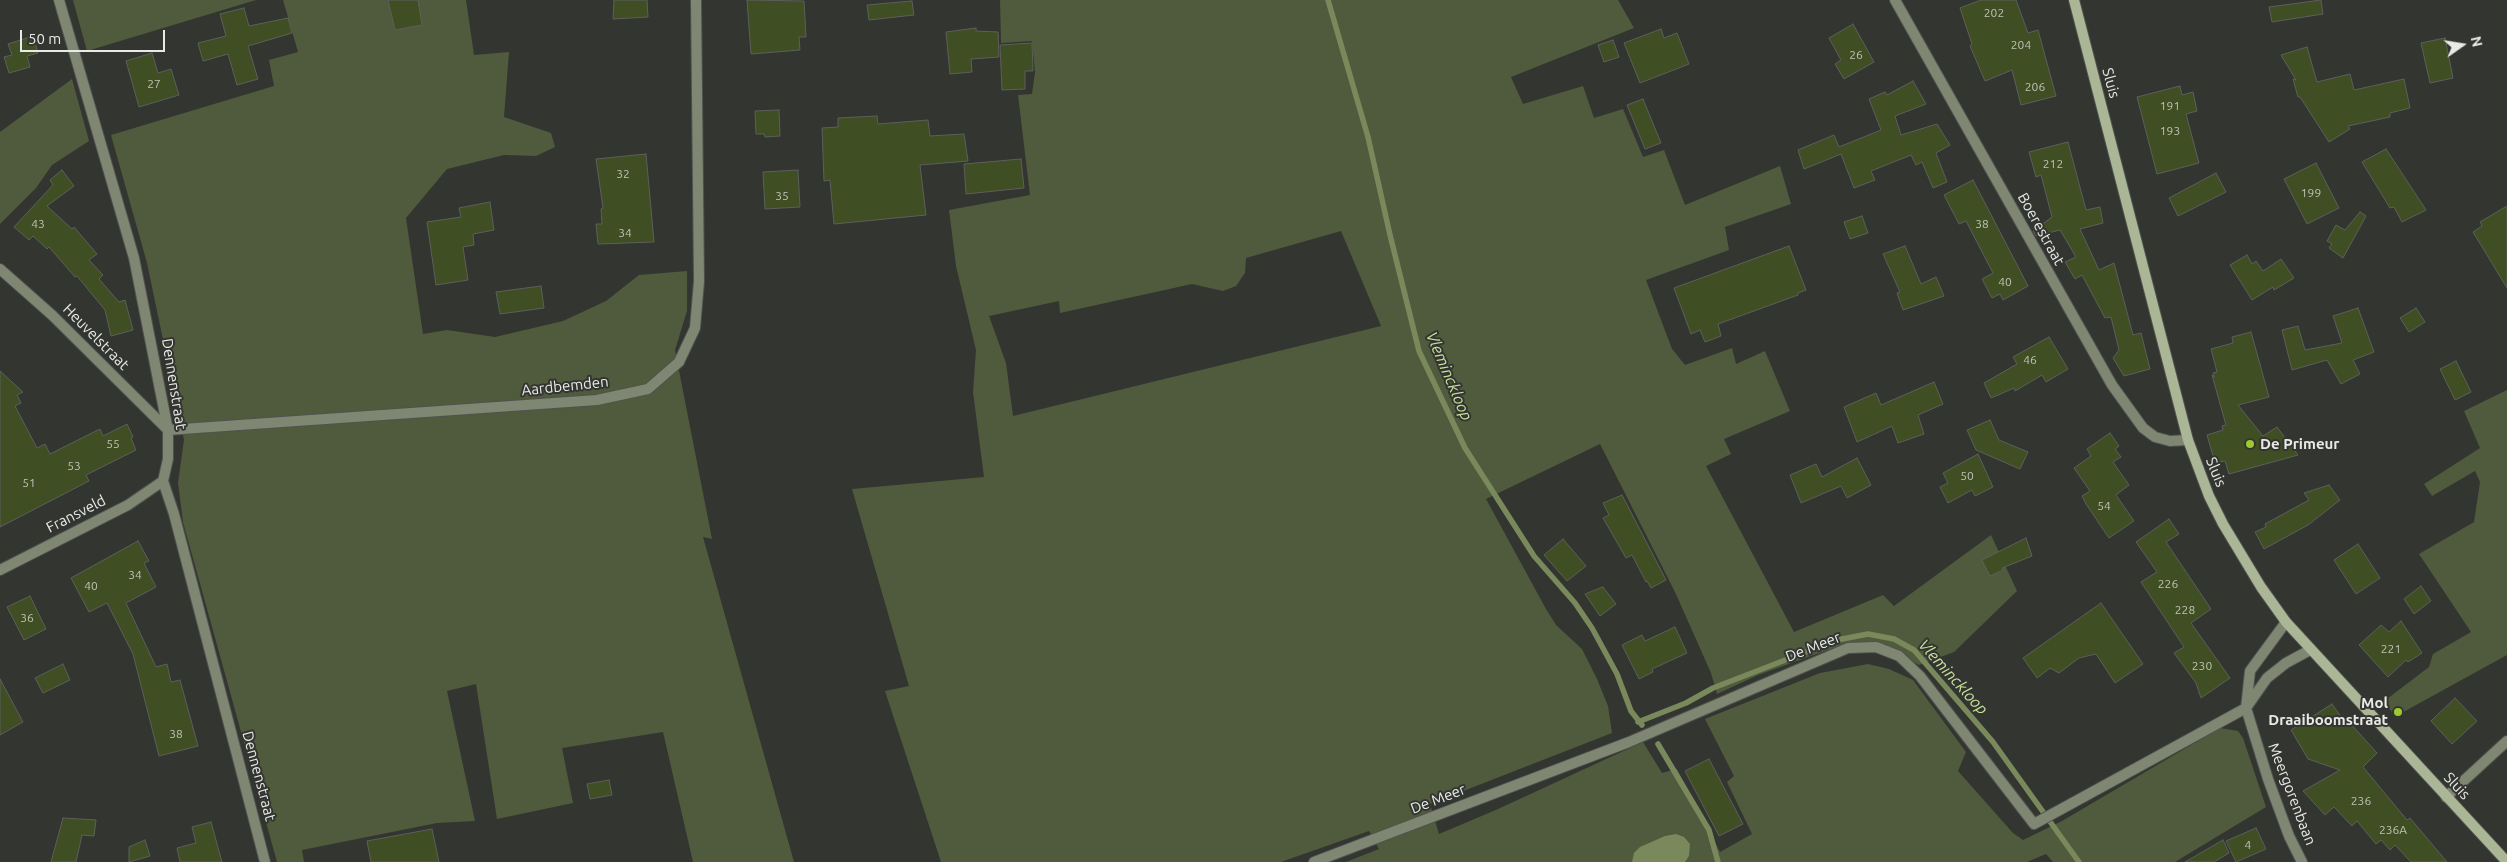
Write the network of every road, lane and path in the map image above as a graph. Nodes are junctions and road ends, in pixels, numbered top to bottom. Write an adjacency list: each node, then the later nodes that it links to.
1 (59, 0): 6 (street, Dennenstraat)
2 (696, 0): 6 (street, Aardbemden)
3 (1895, 0): 7 (street, Boerestraat)
4 (2074, 0): 7 (street, Sluis)
5 (0, 269): 6 (street, Heuvelstraat)
6 (168, 430): 8 (street, Dennenstraat)
7 (2188, 440): 10 (street, Sluis)
8 (162, 481): 9 (street, Fransveld); 15 (street, Dennenstraat)
9 (0, 570)
10 (2286, 622): 11 (street, Sluis); 12 (street, Meergorenbaan)
11 (2310, 650): 12 (street); 14 (street, Sluis)
12 (2246, 708): 16 (street, De Meer); 17 (street, Meergorenbaan)
13 (2507, 741): 14 (street)
14 (2446, 797): 18 (street, Sluis)
15 (266, 862)
16 (1314, 862)
17 (2302, 862)
18 (2507, 862)

